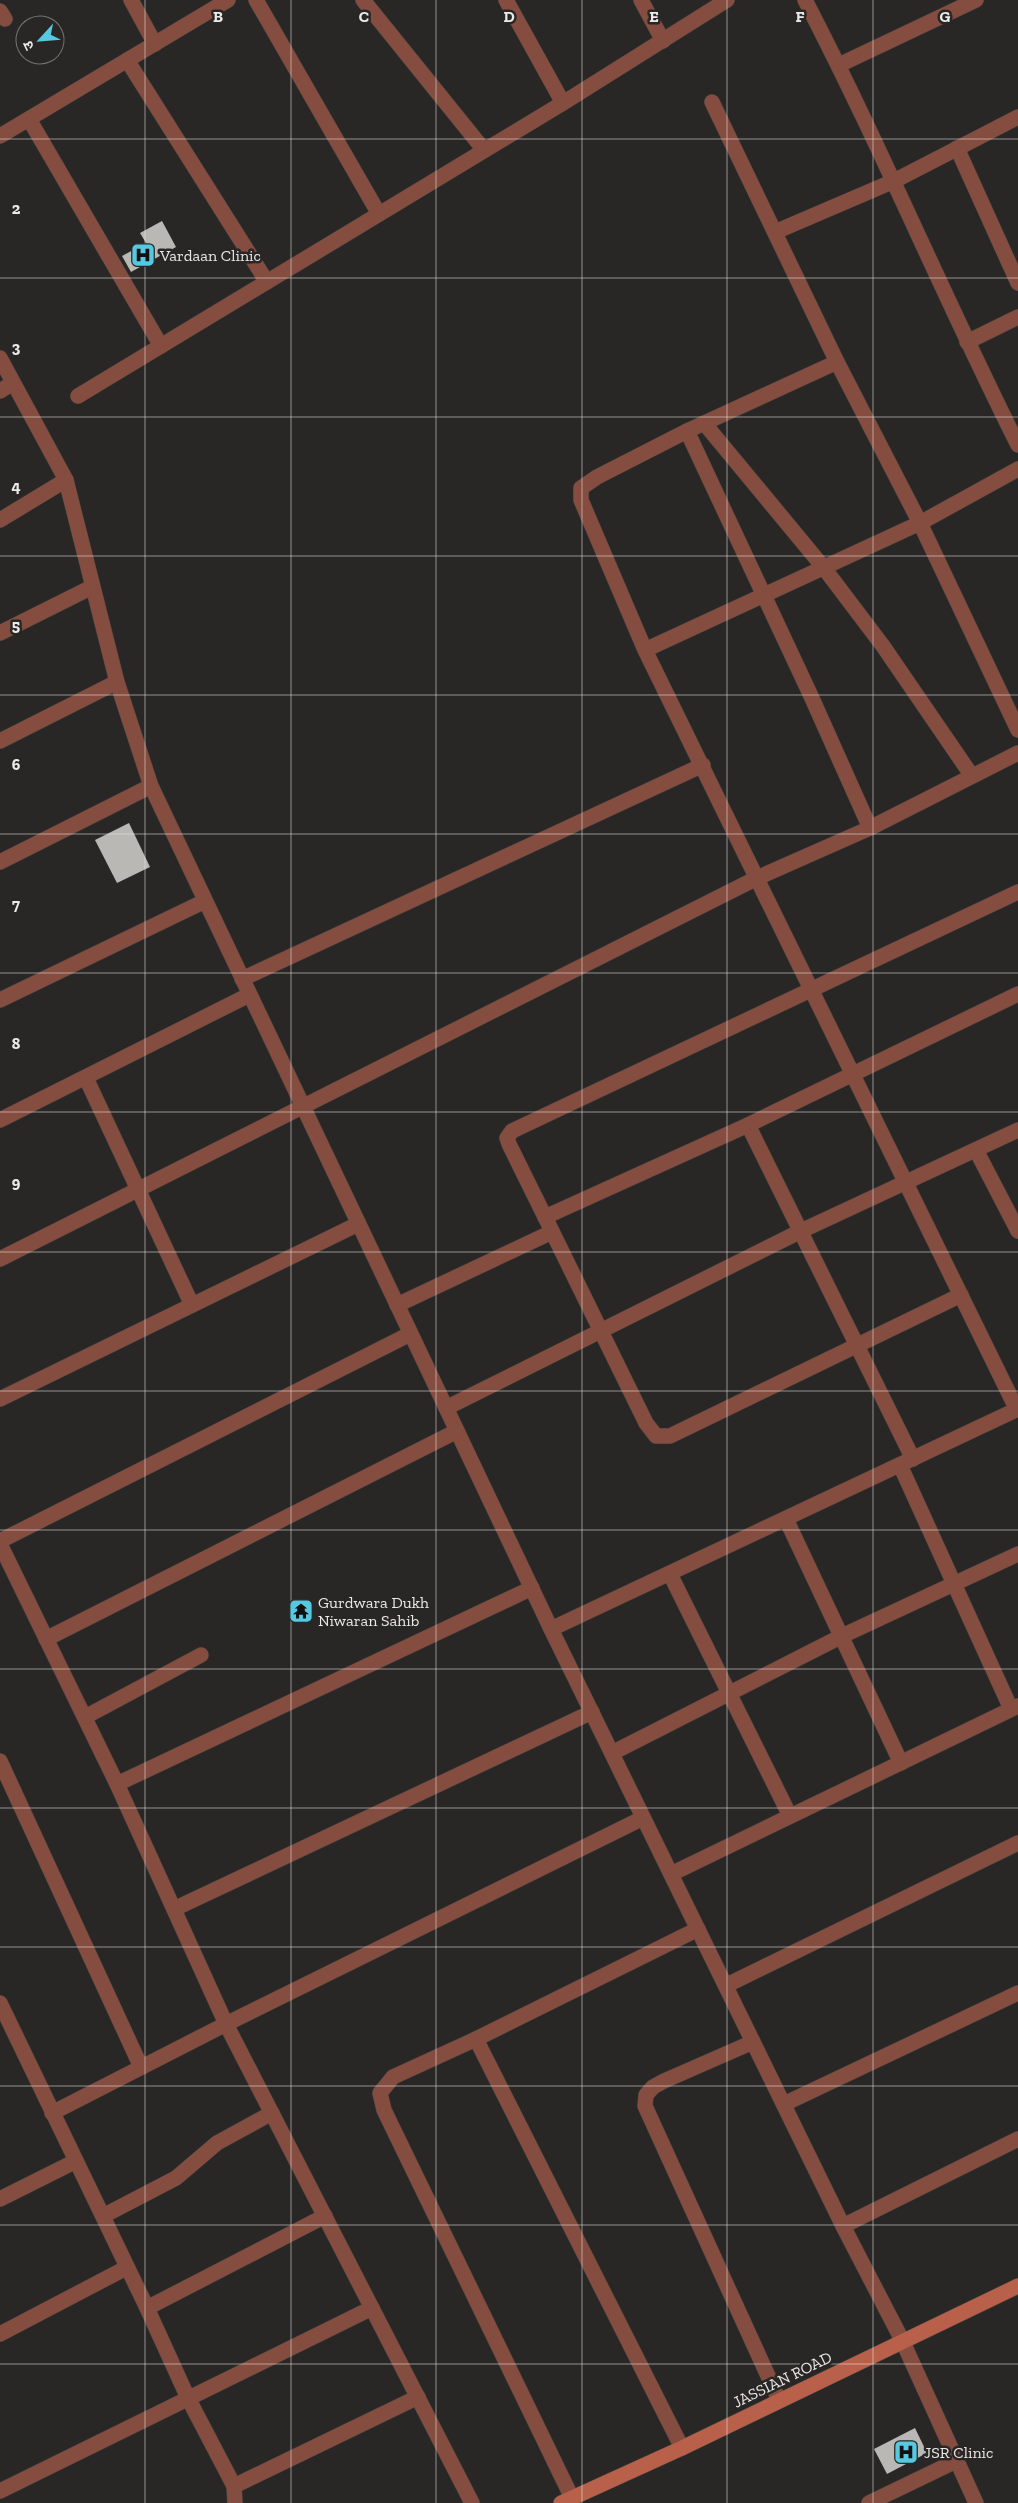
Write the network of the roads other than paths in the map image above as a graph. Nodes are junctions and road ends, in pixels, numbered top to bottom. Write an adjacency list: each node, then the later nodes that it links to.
1 (131, 0): 11 (street)
2 (228, 0): 11 (street)
3 (256, 0): 22 (street)
4 (363, 0): 20 (street)
5 (506, 0): 15 (street)
6 (640, 0): 10 (street)
7 (727, 0): 10 (street)
8 (805, 0): 13 (street)
9 (976, 0): 13 (street)
10 (663, 41): 15 (street)
11 (155, 44): 12 (street)
12 (127, 60): 17 (street); 24 (street)
13 (839, 64): 21 (street)
14 (712, 102): 23 (street)
15 (563, 103): 20 (street)
16 (1018, 117): 19 (street)
17 (29, 119): 18 (street); 28 (street)
18 (0, 136)
19 (958, 148): 21 (street); 25 (street)
20 (484, 150): 22 (street)
21 (894, 181): 23 (street); 27 (street)
22 (379, 214): 24 (street)
23 (775, 232): 30 (street)
24 (267, 282): 28 (street)
25 (1018, 283)
26 (1018, 317): 27 (street)
27 (967, 342): 35 (street)
28 (161, 346): 32 (street)
29 (0, 358): 31 (street)
30 (837, 362): 33 (street); 39 (street)
31 (6, 387): 37 (street)
32 (78, 396)
33 (704, 423): 34 (street); 40 (street)
34 (687, 430): 42 (street); 44 (street)
35 (1018, 445)
36 (1018, 469): 39 (street)
37 (66, 480): 38 (street); 41 (street)
38 (0, 520)
39 (920, 523): 40 (street); 46 (street)
40 (824, 568): 42 (street); 50 (street)
41 (92, 587): 43 (street); 45 (street)
42 (765, 596): 44 (street); 52 (street)
43 (0, 633)
44 (646, 650): 49 (street)
45 (117, 682): 47 (street); 51 (street)
46 (1018, 730)
47 (0, 741)
48 (1018, 753): 50 (street)
49 (702, 765): 54 (street); 57 (street)
50 (972, 776): 52 (street)
51 (151, 786): 53 (street); 56 (street)
52 (870, 828): 54 (street)
53 (0, 862)
54 (757, 878): 58 (street); 64 (street)
55 (1018, 892): 58 (street)
56 (205, 901): 57 (street); 61 (street)
57 (242, 978): 60 (street)
58 (812, 990): 62 (street); 71 (street)
59 (1018, 994): 62 (street)
60 (249, 995): 63 (street); 64 (street)
61 (0, 1000)
62 (853, 1074): 66 (street); 69 (street)
63 (86, 1078): 65 (street); 70 (street)
64 (302, 1106): 70 (street); 72 (street)
65 (0, 1120)
66 (748, 1125): 71 (street); 73 (street)
67 (1018, 1130): 68 (street)
68 (976, 1150): 69 (street); 75 (street)
69 (906, 1183): 73 (street); 77 (street)
70 (138, 1189): 76 (street); 78 (street)
71 (545, 1217): 74 (street)
72 (358, 1224): 78 (street); 79 (street)
73 (801, 1231): 80 (street); 82 (street)
74 (552, 1232): 79 (street); 80 (street)
75 (1018, 1232)
76 (0, 1259)
77 (961, 1295): 82 (street); 85 (street)
78 (192, 1305): 83 (street)
79 (396, 1305): 81 (street)
80 (600, 1329): 82 (street); 84 (street)
81 (410, 1334): 84 (street); 90 (street)
82 (857, 1345): 88 (street)
83 (0, 1399)
84 (446, 1408): 87 (street)
85 (1015, 1411): 86 (street); 88 (street)
86 (1018, 1427)
87 (457, 1431): 94 (street); 97 (street)
88 (906, 1462): 89 (street); 93 (street)
89 (786, 1519): 92 (street); 96 (street)
90 (0, 1542): 97 (street)
91 (1018, 1554): 93 (street)
92 (670, 1574): 95 (street); 99 (street)
93 (954, 1584): 96 (street); 100 (street)
94 (532, 1588): 95 (street); 106 (street)
95 (551, 1629): 101 (street)
96 (842, 1636): 99 (street); 105 (street)
97 (46, 1639): 102 (street)
98 (202, 1654): 102 (street)
99 (731, 1694): 103 (street); 107 (street)
100 (1014, 1708): 105 (street)
101 (592, 1712): 103 (street); 111 (street)
102 (85, 1717): 106 (street)
103 (612, 1753): 108 (street)
104 (0, 1760): 119 (street)
105 (901, 1762): 107 (street)
106 (117, 1784): 111 (street)
107 (790, 1816): 110 (street)
108 (643, 1818): 110 (street); 116 (street)
109 (1018, 1843): 113 (street)
110 (670, 1874): 112 (street)
111 (174, 1909): 116 (street)
112 (698, 1929): 113 (street); 117 (street)
113 (727, 1985): 118 (street)
114 (1018, 1993): 120 (street)
115 (1, 2006): 121 (street)
116 (226, 2024): 119 (street); 122 (street)
117 (476, 2039): 138 (street); 142 (street)
118 (753, 2042): 120 (street); 137 (street)
119 (141, 2068): 121 (street)
120 (784, 2104): 128 (street)
121 (52, 2112): 124 (street)
122 (272, 2113): 126 (street); 127 (street)
123 (1018, 2139): 128 (street)
124 (76, 2162): 125 (street); 126 (street)
125 (0, 2199)
126 (103, 2216): 129 (street)
127 (325, 2216): 131 (street); 132 (street)
128 (843, 2226): 134 (street)
129 (126, 2268): 131 (street); 133 (street)
130 (1018, 2286): 134 (street, JASSIAN ROAD)
131 (147, 2308): 136 (street)
132 (372, 2308): 135 (street); 136 (street)
133 (0, 2334)
134 (902, 2340): 137 (street, JASSIAN ROAD); 139 (street)
135 (418, 2397): 140 (street); 144 (street)
136 (188, 2398): 140 (street); 141 (street)
137 (779, 2400): 138 (street, JASSIAN ROAD)
138 (682, 2448): 142 (street, JASSIAN ROAD)
139 (956, 2461): 145 (street); 146 (street)
140 (234, 2486): 143 (street)
141 (0, 2491)
142 (567, 2500)
143 (235, 2503)
144 (472, 2503)
145 (870, 2503)
146 (976, 2503)

